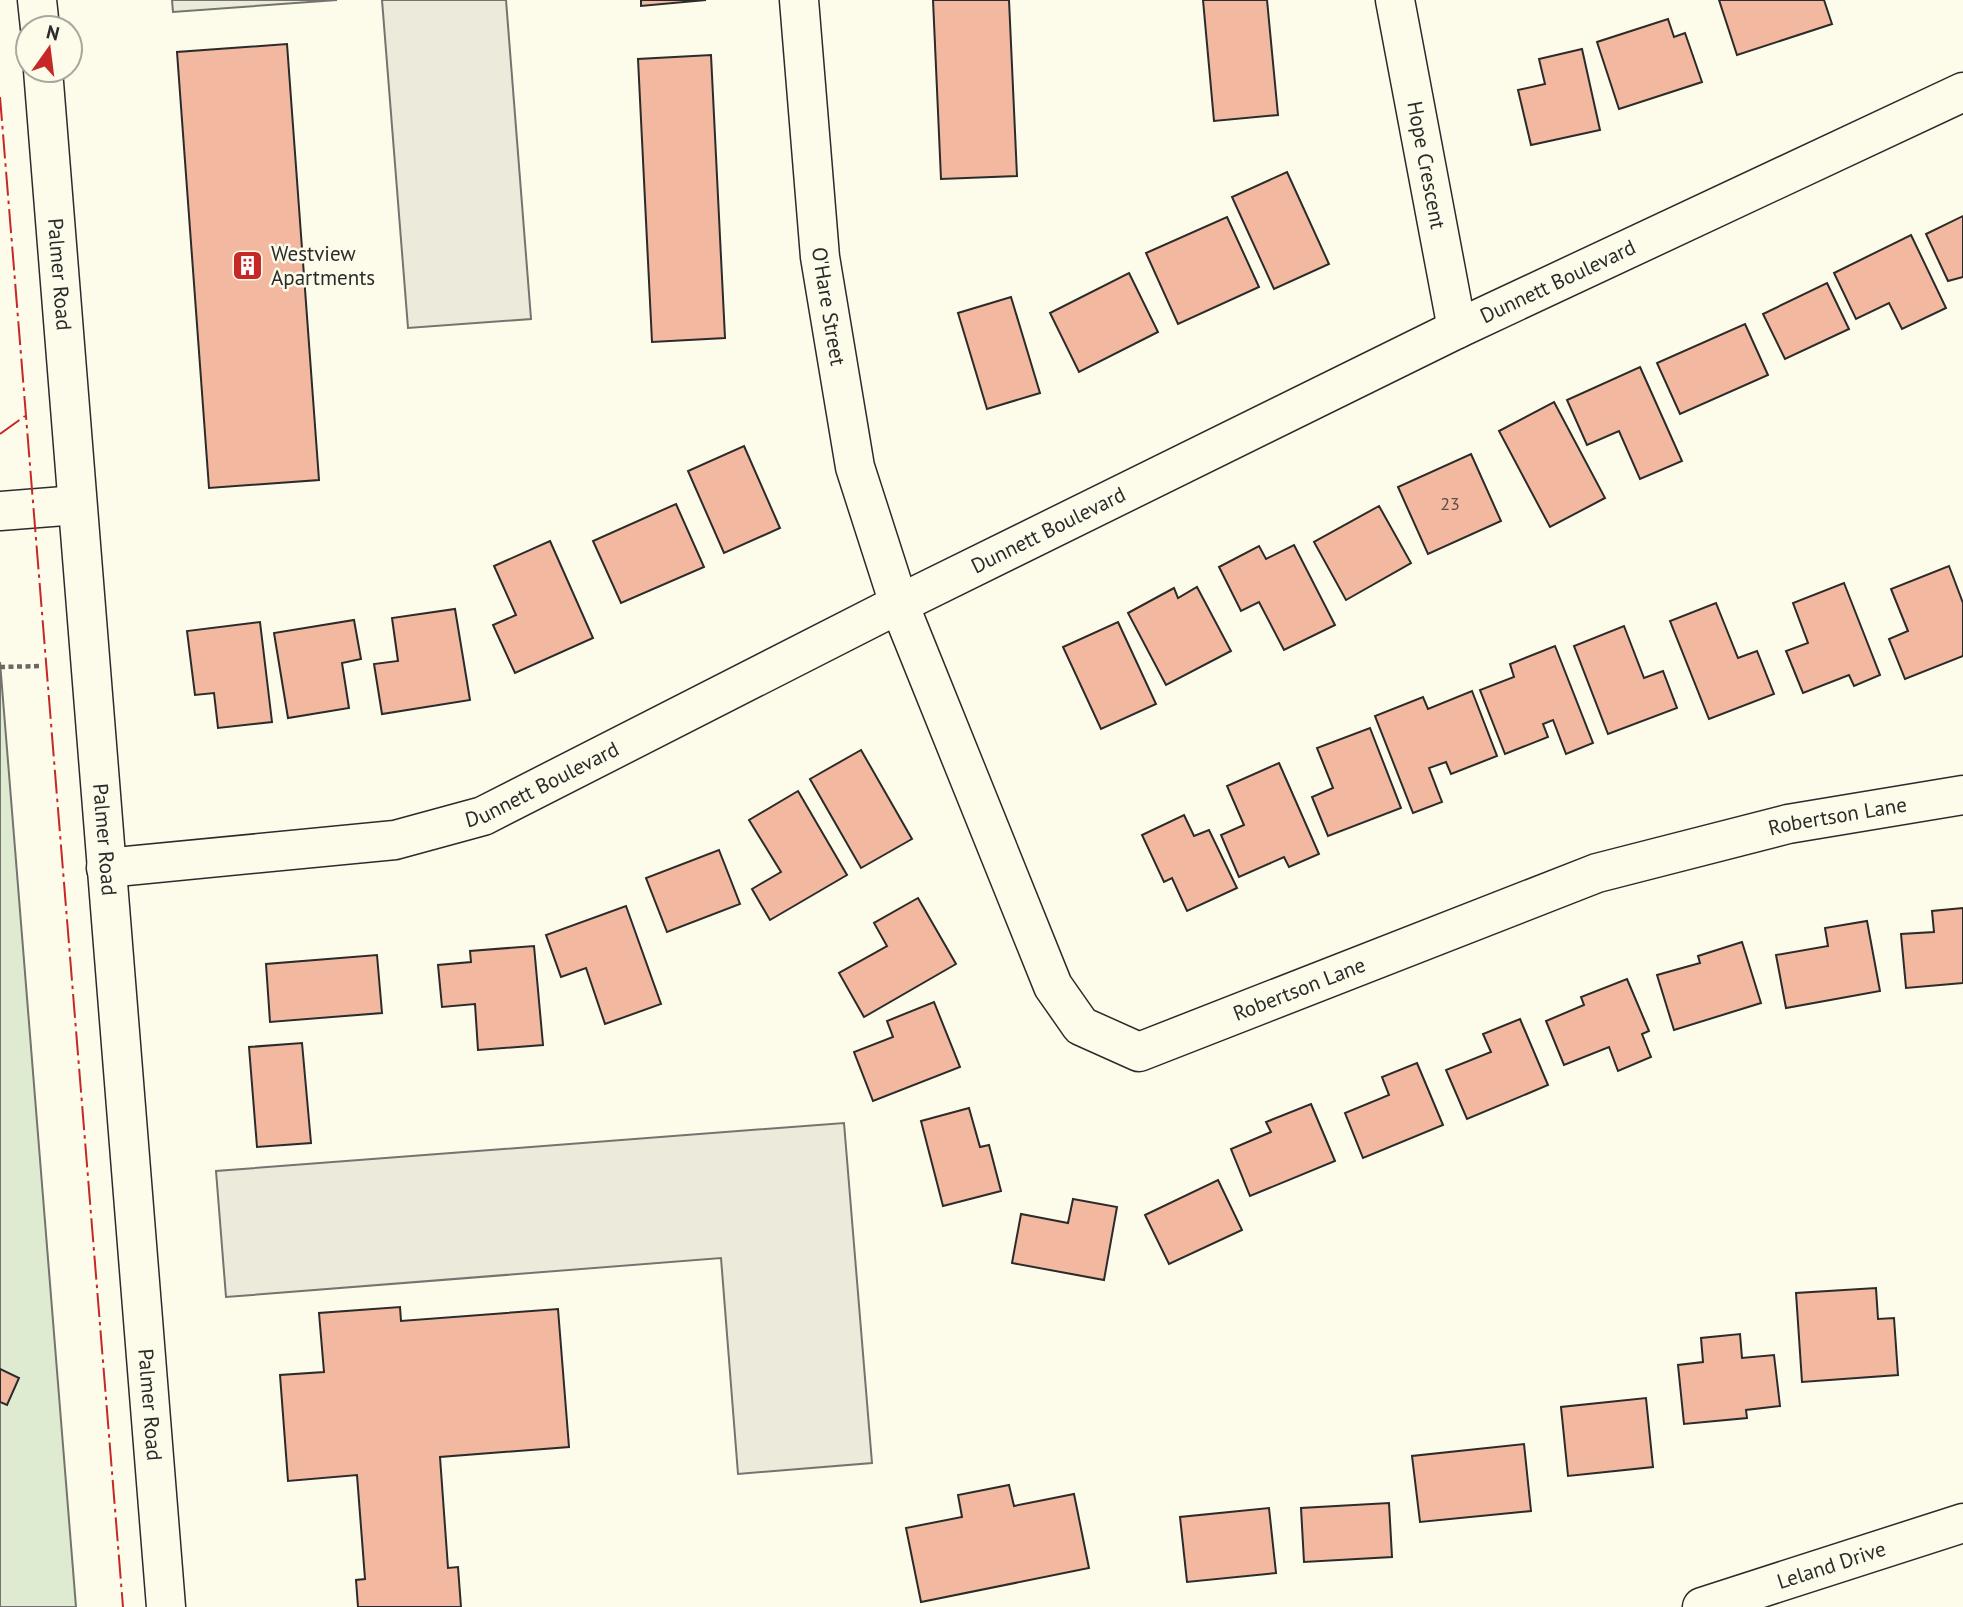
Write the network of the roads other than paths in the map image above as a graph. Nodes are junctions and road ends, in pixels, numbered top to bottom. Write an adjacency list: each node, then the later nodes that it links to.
1 (799, 0): 8 (street, O'Hare Street)
2 (1395, 0): 5 (street, Hope Crescent)
3 (44, 84): 6 (street, Palmer Road)
4 (1963, 92): 5 (street, Dunnett Boulevard)
5 (1457, 329): 8 (street, Dunnett Boulevard)
6 (77, 505): 7 (street); 10 (street, Palmer Road)
7 (0, 511)
8 (899, 604): 9 (street, Robertson Lane); 10 (street, Dunnett Boulevard)
9 (1963, 795)
10 (106, 868): 13 (street, Palmer Road)
11 (1963, 1524): 12 (street, Leland Drive)
12 (1753, 1598): 14 (street, Leland Drive)
13 (166, 1607)
14 (1702, 1607)

